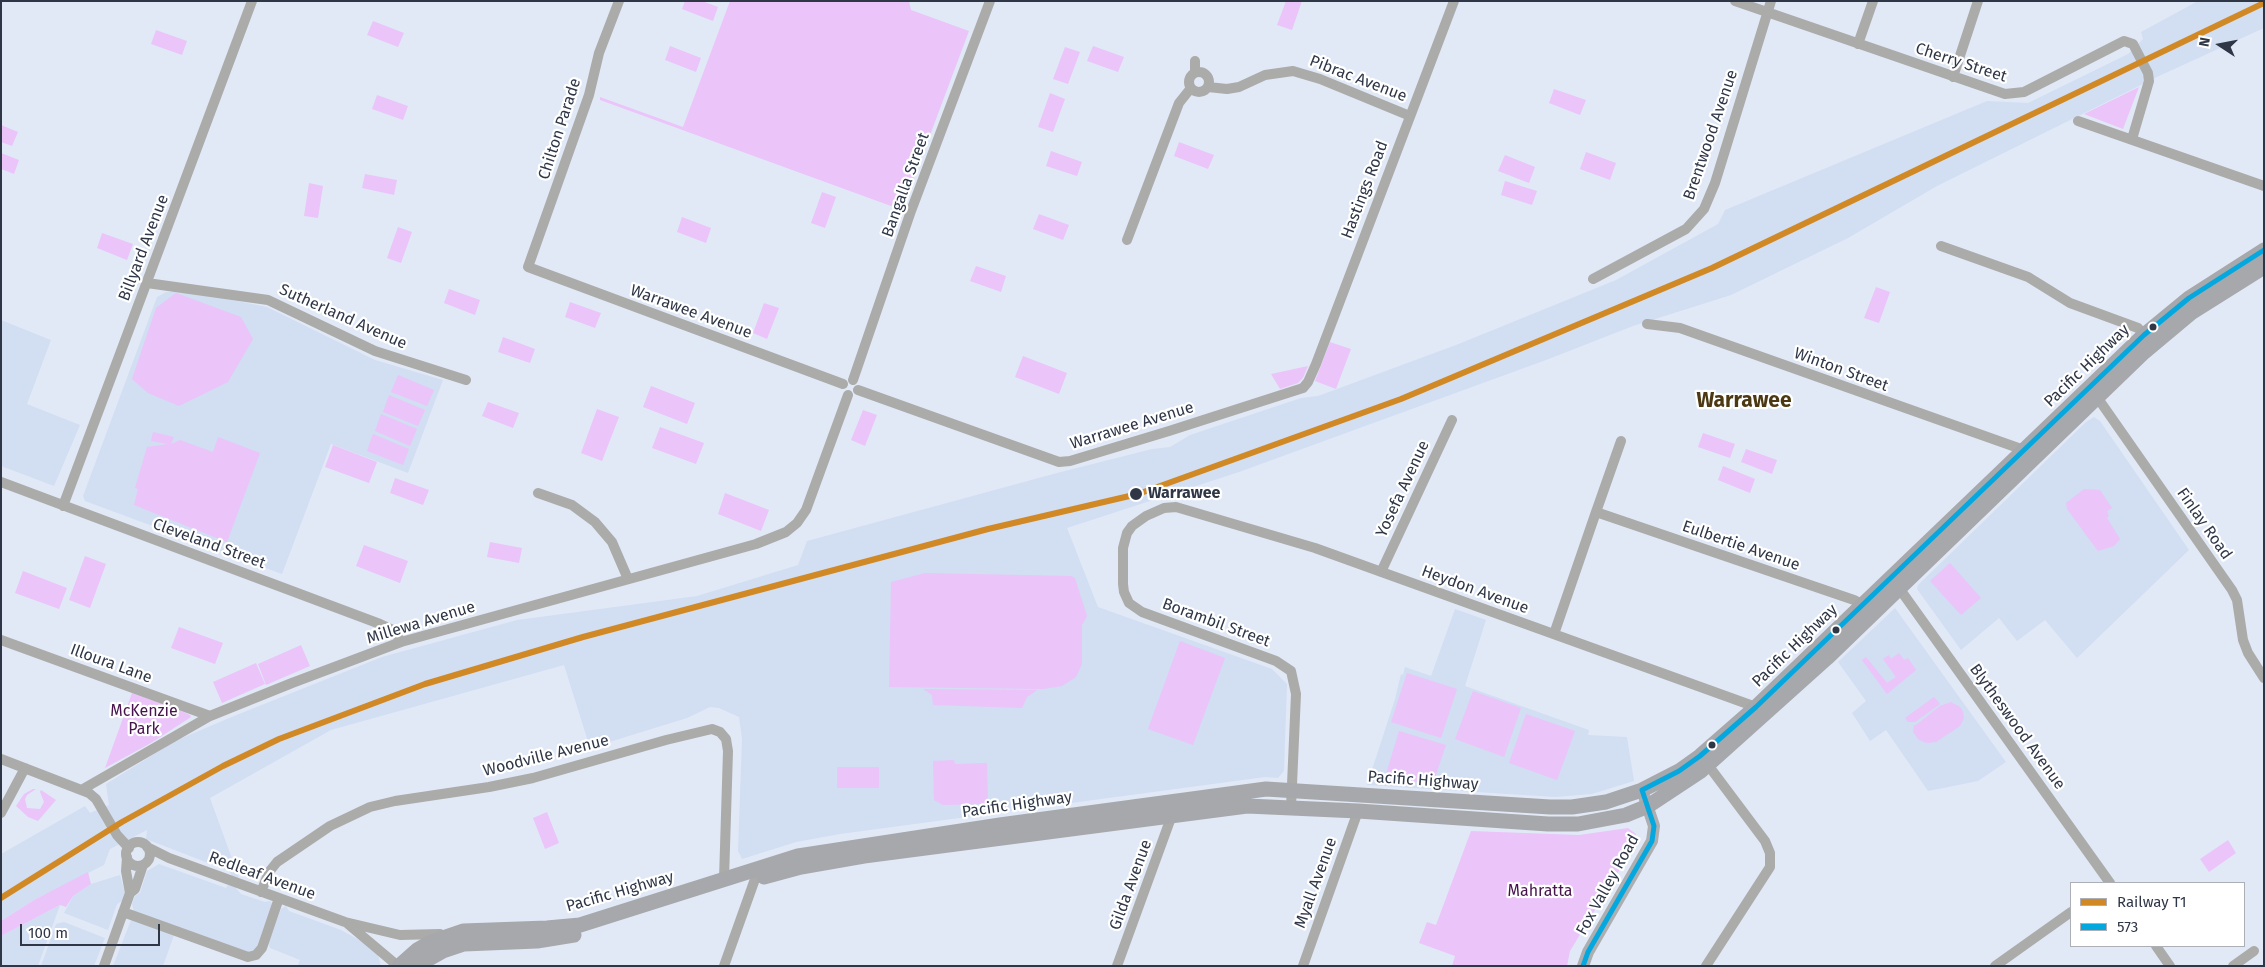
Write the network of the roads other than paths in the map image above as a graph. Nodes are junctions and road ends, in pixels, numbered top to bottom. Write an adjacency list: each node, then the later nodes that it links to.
1 (252, 1): 26 (street, Billyard Avenue)
2 (619, 1): 23 (street, Chilton Parade)
3 (990, 1): 30 (street, Bangalla Street)
4 (1454, 1): 16 (street, Hastings Road)
5 (1735, 1): 9 (street, Cherry Street)
6 (1771, 1): 9 (street, Brentwood Avenue)
7 (1873, 1): 10 (street)
8 (1978, 1): 13 (street)
9 (1766, 13): 10 (street, Cherry Street); 25 (street, Brentwood Avenue)
10 (1858, 44): 13 (street, Cherry Street)
11 (1195, 61): 12 (street)
12 (1195, 72): 14 (street); 15 (street)
13 (1954, 77): 18 (street, Cherry Street)
14 (1208, 87): 15 (street); 16 (street, Pibrac Avenue)
15 (1191, 88): 20 (street)
16 (1410, 116): 32 (street, Hastings Road)
17 (2078, 121): 18 (street)
18 (2132, 139): 19 (street)
19 (2264, 186)
20 (1127, 240)
21 (1941, 246): 28 (street)
22 (2264, 250): 28 (highway, Pacific Highway)
23 (528, 267): 31 (street, Warrawee Avenue)
24 (2264, 267): 34 (highway, Pacific Highway)
25 (1592, 279)
26 (147, 283): 29 (street, Sutherland Avenue); 40 (street, Billyard Avenue)
27 (1647, 324): 37 (street, Winton Street)
28 (2144, 335): 37 (highway, Pacific Highway)
29 (466, 380)
30 (853, 380): 31 (street); 33 (street)
31 (843, 384): 33 (street)
32 (1303, 388): 33 (street, Warrawee Avenue)
33 (853, 393): 44 (street, Millewa Avenue)
34 (2097, 397): 45 (highway, Pacific Highway); 50 (street, Finlay Road)
35 (1452, 420): 43 (street, Yosefa Avenue)
36 (1621, 441): 42 (street)
37 (2024, 450): 46 (highway, Pacific Highway)
38 (1, 482): 40 (street, Cleveland Street)
39 (538, 493): 44 (street)
40 (64, 506): 49 (street, Cleveland Street)
41 (1181, 508): 43 (street, Heydon Avenue); 57 (street, Borambil Street)
42 (1596, 512): 46 (street, Eulbertie Avenue); 47 (street)
43 (1381, 572): 47 (street, Heydon Avenue)
44 (628, 579): 49 (street, Millewa Avenue)
45 (1899, 588): 46 (highway, Pacific Highway); 70 (street, Blytheswood Avenue)
46 (1869, 608): 51 (highway, Pacific Highway); 54 (highway, Pacific Highway)
47 (1554, 634): 51 (street, Heydon Avenue)
48 (1, 640): 52 (street, Illoura Lane)
49 (401, 642): 52 (street, Millewa Avenue)
50 (2264, 678)
51 (1756, 707): 58 (highway, Pacific Highway)
52 (210, 716): 56 (street, Millewa Avenue)
53 (1, 759): 55 (street)
54 (1708, 765): 59 (highway, Pacific Highway); 87 (street)
55 (25, 768): 56 (street); 62 (street)
56 (83, 789): 65 (street)
57 (1292, 790): 58 (highway, Pacific Highway); 60 (street, Borambil Street); 68 (highway, Pacific Highway)
58 (1642, 790): 59 (main road, Fox Valley Road)
59 (1648, 806): 61 (highway, Pacific Highway); 86 (main road, Fox Valley Road)
60 (1291, 807): 61 (highway, Pacific Highway); 63 (highway, Pacific Highway)
61 (1358, 811): 85 (street, Myall Avenue)
62 (1, 813)
63 (1172, 815): 69 (highway, Pacific Highway); 84 (street, Gilda Avenue)
64 (147, 847): 65 (street); 66 (street, Redleaf Avenue); 67 (street)
65 (128, 852): 67 (street); 72 (street)
66 (169, 858): 67 (street); 71 (street, Redleaf Avenue)
67 (145, 864): 72 (street)
68 (724, 879): 71 (street, Woodville Avenue); 77 (highway, Pacific Highway)
69 (755, 879): 82 (highway, Pacific Highway); 83 (street)
70 (2109, 882)
71 (261, 892): 73 (street, Redleaf Avenue)
72 (130, 893): 74 (street)
73 (280, 898): 74 (street); 76 (street, Redleaf Avenue)
74 (123, 912): 80 (street)
75 (2070, 913): 88 (street)
76 (345, 922): 77 (street, Redleaf Avenue); 81 (street, Redleaf Avenue)
77 (463, 932): 81 (highway, Pacific Highway)
78 (2157, 947): 89 (street)
79 (2254, 951): 90 (street)
80 (104, 966)
81 (399, 966)
82 (416, 966)
83 (724, 966)
84 (1117, 966)
85 (1303, 966)
86 (1583, 966)
87 (1706, 966)
88 (1995, 966)
89 (2170, 966)
90 (2233, 966)

